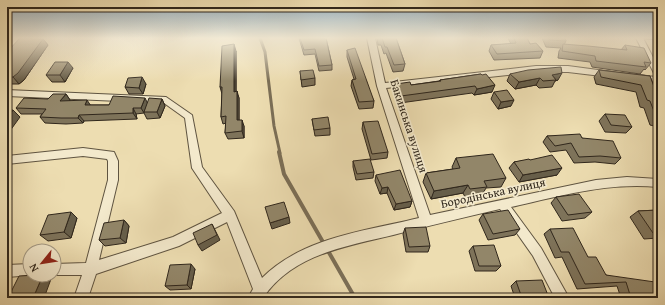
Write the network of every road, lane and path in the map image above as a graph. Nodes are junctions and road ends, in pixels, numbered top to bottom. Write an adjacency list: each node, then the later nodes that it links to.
1 (373, 52): 5 (street, Бакинська вулиця)
2 (646, 52): 3 (street)
3 (658, 75)
4 (658, 80): 5 (street)
5 (381, 86): 11 (street, Бакинська вулиця)
6 (7, 93): 10 (street)
7 (7, 160): 12 (street)
8 (658, 183): 9 (street, Бородінська вулиця)
9 (504, 204): 11 (street, Бородінська вулиця); 18 (street)
10 (230, 215): 12 (street); 16 (street)
11 (426, 221): 16 (street, Бородінська вулиця)
12 (91, 269): 14 (street); 17 (street)
13 (22, 270): 15 (street)
14 (62, 270)
15 (7, 271)
16 (258, 294)
17 (81, 298)
18 (562, 298)

